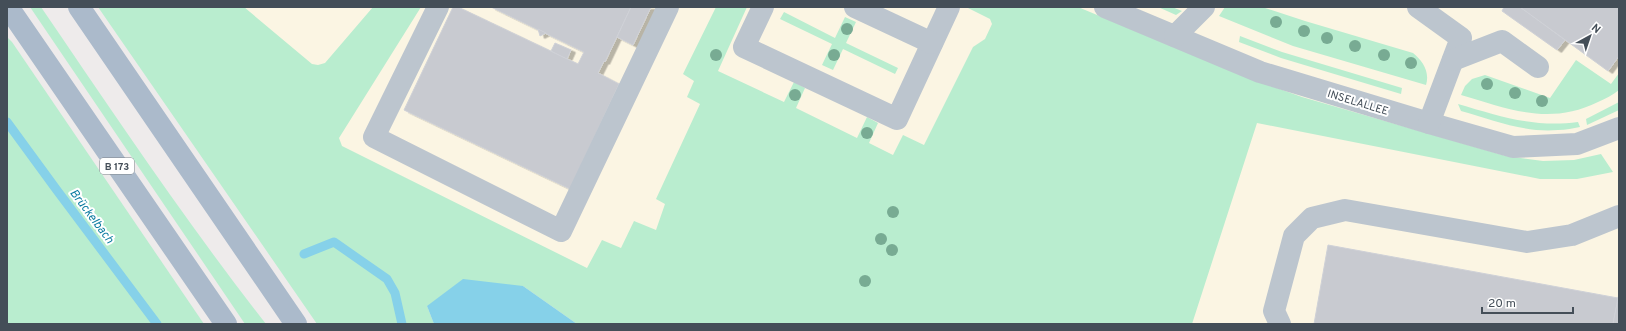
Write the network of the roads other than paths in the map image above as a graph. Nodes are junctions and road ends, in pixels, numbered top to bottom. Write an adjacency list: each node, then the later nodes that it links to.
1 (8, 7): 18 (main road, B 173)
2 (79, 7): 19 (main road)
3 (438, 7): 4 (street)
4 (668, 7)
5 (763, 7): 12 (street)
6 (855, 7): 12 (street)
7 (949, 7): 12 (street)
8 (1105, 7): 11 (street, INSELALLEE)
9 (1204, 7): 11 (street)
10 (1418, 7): 13 (street)
11 (1175, 36): 15 (street, INSELALLEE)
12 (932, 44)
13 (1453, 60): 14 (street); 15 (street)
14 (1538, 67)
15 (1428, 123): 16 (street, INSELALLEE)
16 (1619, 128)
17 (1619, 216): 20 (street)
18 (226, 324)
19 (296, 324)
20 (1280, 324)

